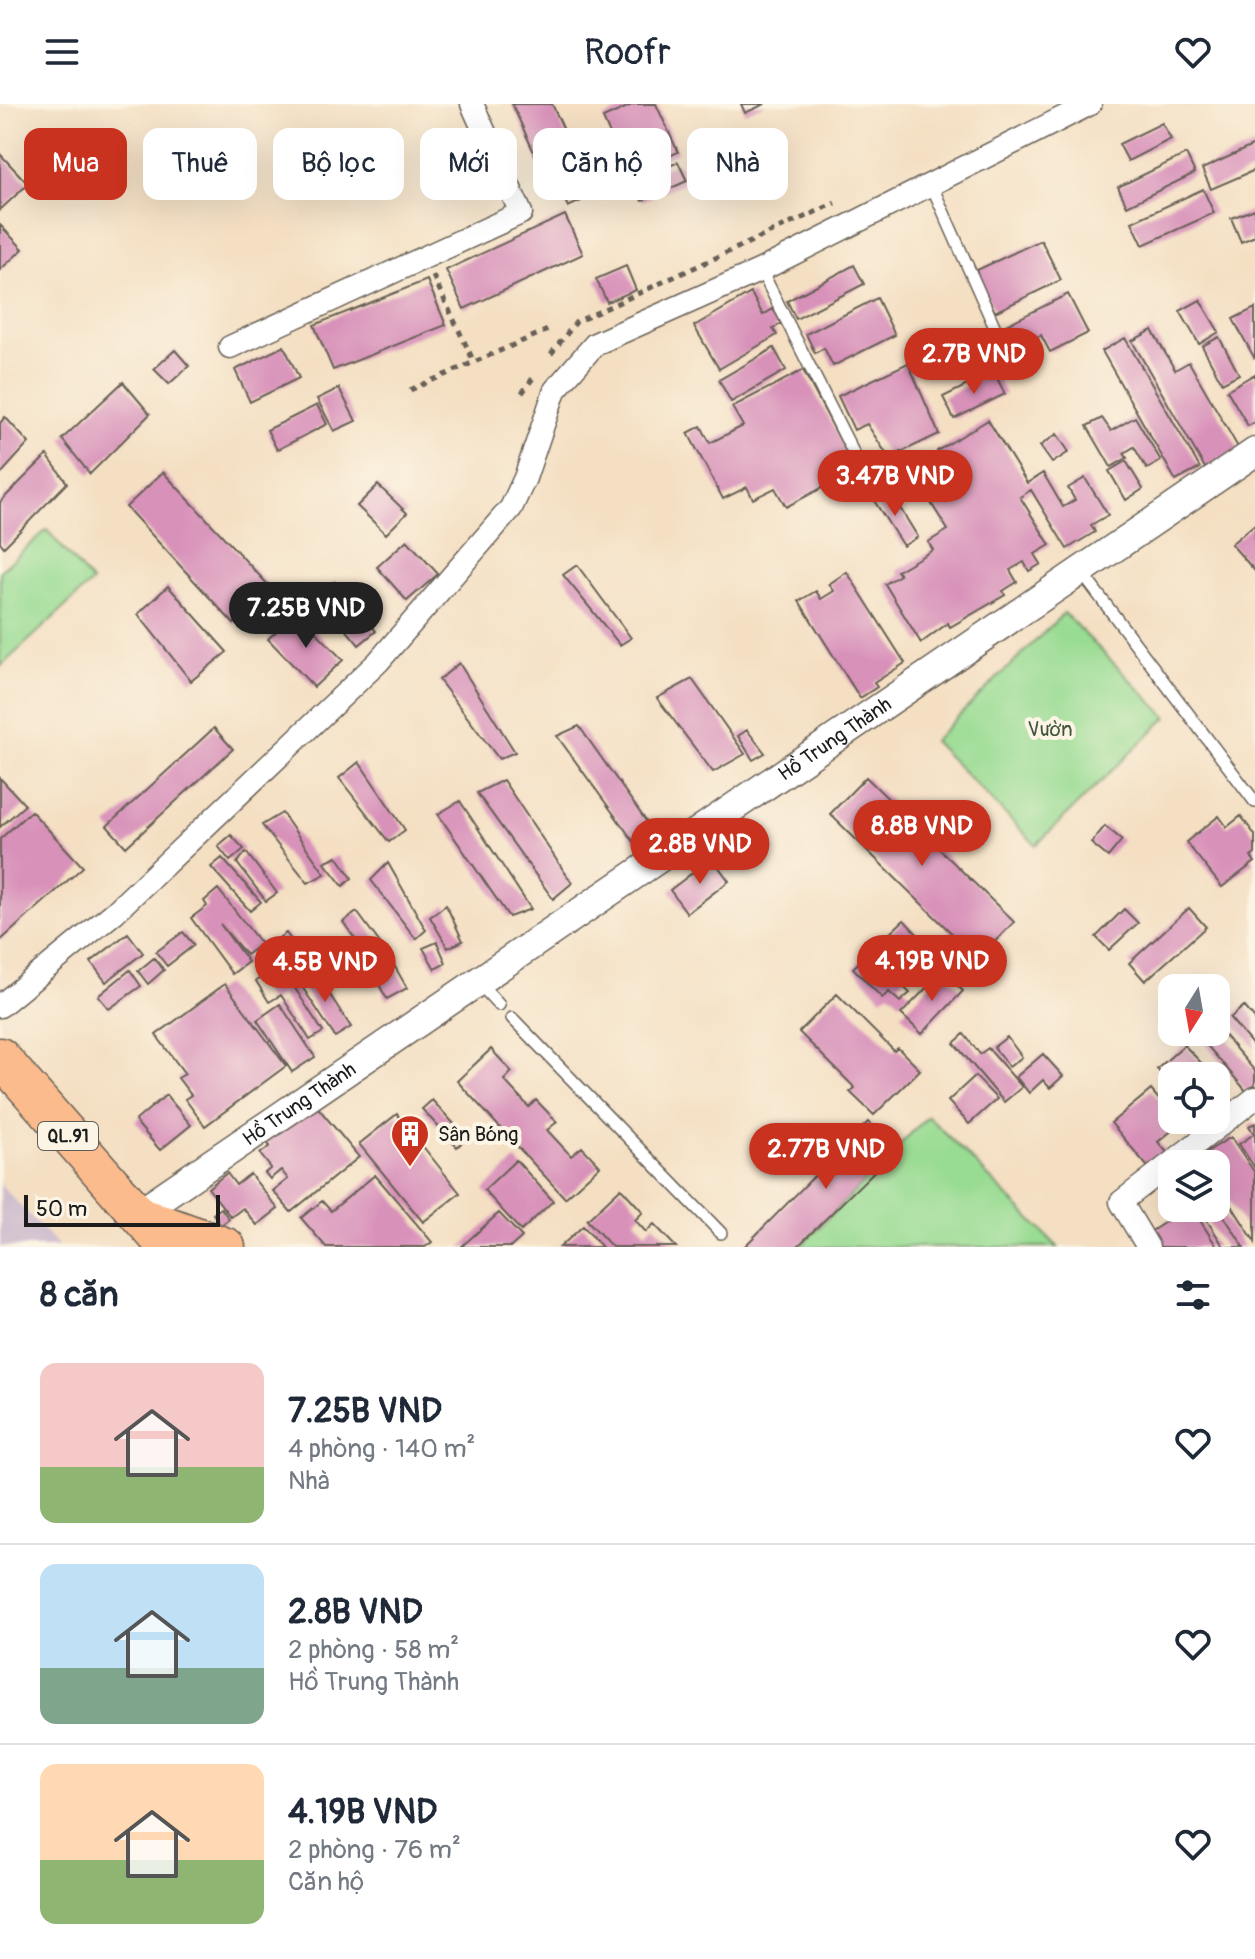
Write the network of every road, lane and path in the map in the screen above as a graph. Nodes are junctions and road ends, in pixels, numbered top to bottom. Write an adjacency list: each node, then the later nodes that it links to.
1 (472, 104): 4 (street)
2 (1090, 104): 3 (street)
3 (931, 184): 5 (street); 9 (lane)
4 (423, 258): 7 (street); 8 (path)
5 (761, 270): 12 (lane); 17 (street)
6 (550, 329): 8 (path)
7 (230, 347)
8 (474, 362): 10 (path)
9 (1012, 366)
10 (410, 390)
11 (1255, 452): 13 (street, Hồ Trung Thành)
12 (862, 470)
13 (1081, 571): 14 (lane); 15 (street, Hồ Trung Thành)
14 (1255, 802)
15 (478, 981): 16 (lane); 21 (street, Hồ Trung Thành)
16 (499, 1005)
17 (0, 1006)
18 (512, 1018): 22 (lane)
19 (0, 1057): 21 (highway, QL.91)
20 (1255, 1098): 25 (street)
21 (137, 1214): 23 (highway, QL.91); 24 (highway, QL.91)
22 (721, 1233)
23 (167, 1247)
24 (226, 1247)
25 (1148, 1247)

